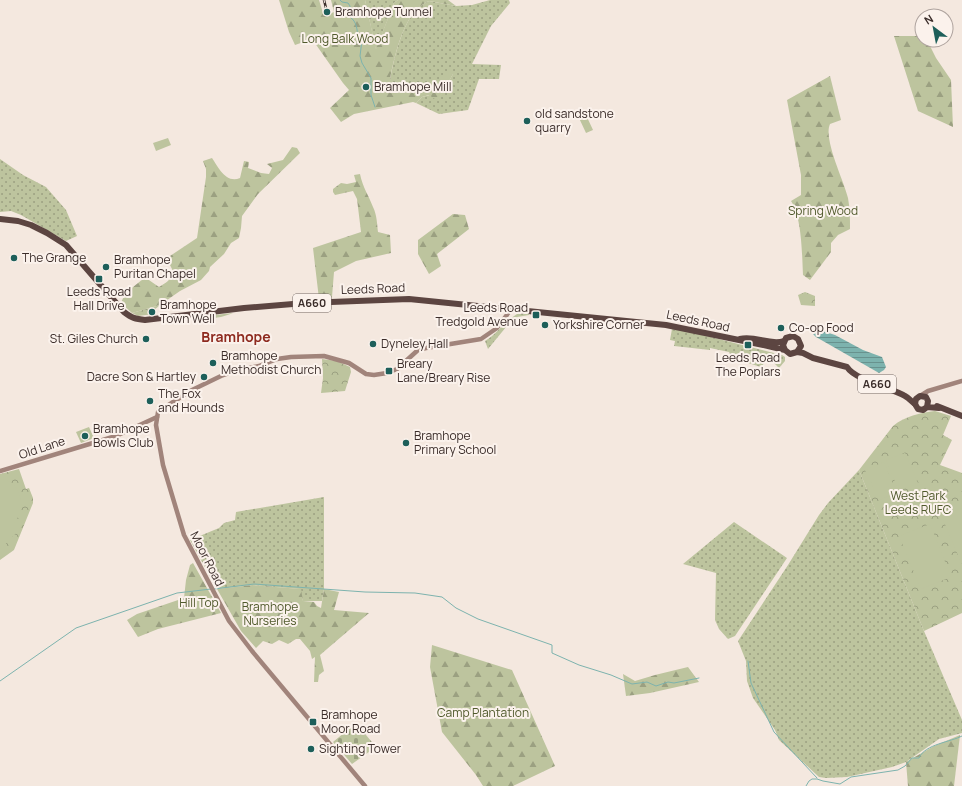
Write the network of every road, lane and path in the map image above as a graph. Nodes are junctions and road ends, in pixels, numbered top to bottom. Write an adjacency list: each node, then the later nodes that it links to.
1 (0, 219): 2 (highway, Leeds Road / A660)
2 (512, 308): 3 (highway, Leeds Road / A660); 15 (street, Old Lane)
3 (736, 340): 4 (highway, Leeds Road / A660); 6 (highway, Leeds Road / A660)
4 (784, 341): 5 (highway); 6 (highway)
5 (799, 341): 7 (highway); 8 (highway, A660)
6 (784, 350): 7 (highway)
7 (797, 352): 8 (highway, A660)
8 (818, 359): 11 (highway, A660)
9 (962, 381): 10 (street)
10 (933, 390): 12 (street); 13 (street)
11 (906, 397): 12 (highway, A660); 14 (highway, A660)
12 (919, 397): 13 (highway); 14 (highway)
13 (928, 403): 14 (highway); 16 (highway)
14 (915, 404)
15 (157, 414): 17 (street, Old Lane); 18 (street, Moor Road)
16 (962, 416)
17 (0, 472)
18 (365, 786)

